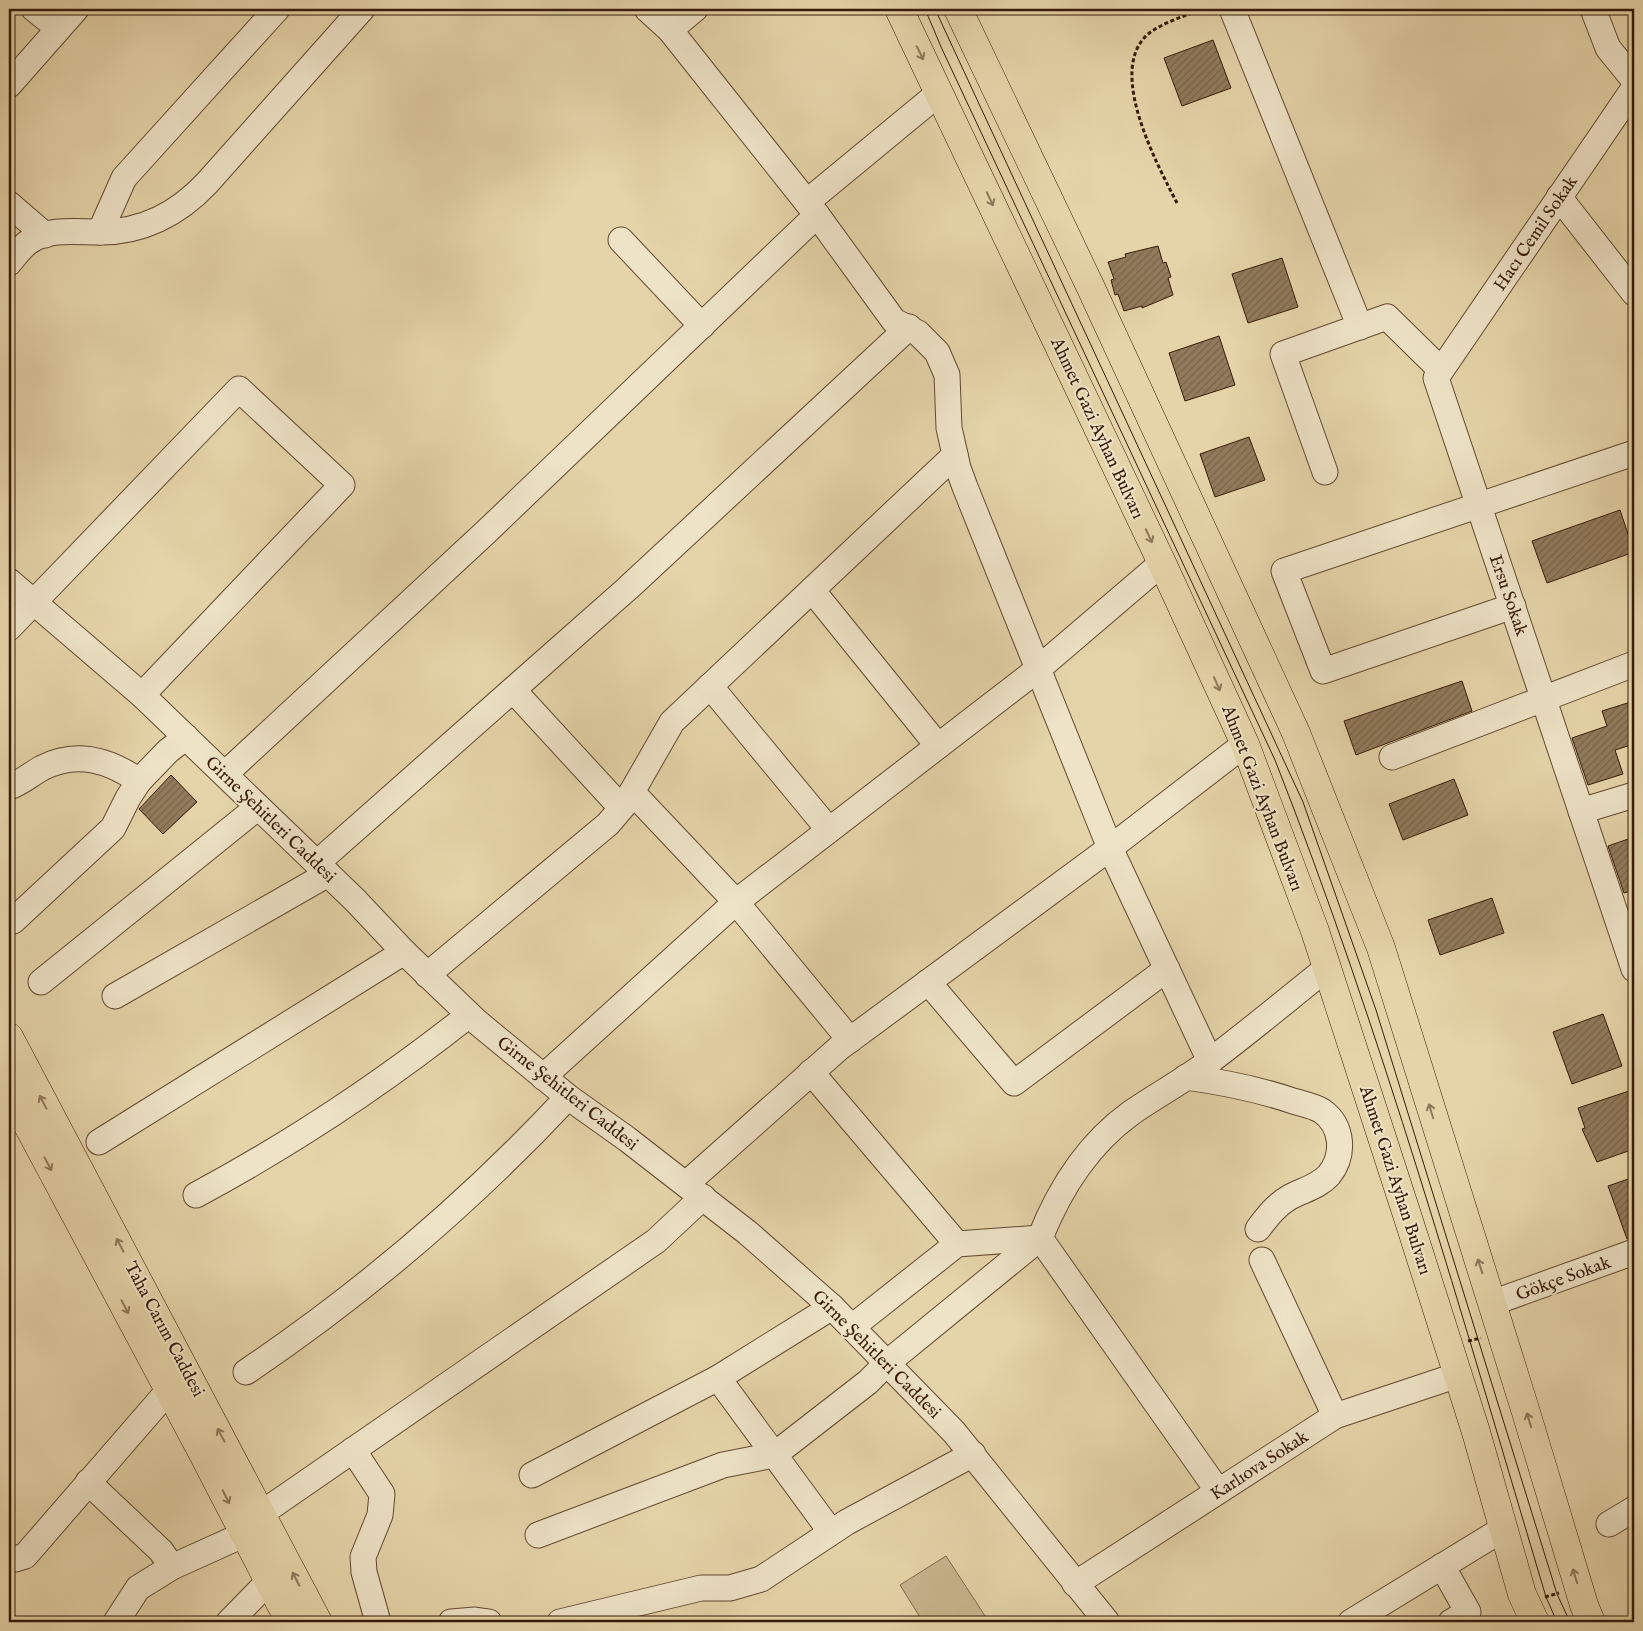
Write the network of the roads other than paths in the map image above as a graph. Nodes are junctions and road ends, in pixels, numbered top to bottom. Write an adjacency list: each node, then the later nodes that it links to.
1 (34, 9): 11 (street)
2 (76, 9): 11 (street)
3 (277, 9): 20 (street)
4 (362, 9): 20 (street)
5 (647, 9): 12 (street)
6 (695, 9): 12 (street)
7 (899, 9): 16 (main road, Ahmet Gazi Ayhan Bulvarı, one-way to 16)
8 (958, 9): 87 (main road, one-way to 8)
9 (1232, 9): 27 (street)
10 (1593, 9): 13 (street)
11 (58, 28): 14 (street)
12 (670, 30): 19 (street)
13 (1634, 80)
14 (9, 85)
15 (1634, 88): 17 (street, Hacı Cemil Sokak)
16 (939, 93): 19 (street); 33 (main road, Ahmet Gazi Ayhan Bulvarı, one-way to 33)
17 (1559, 197): 24 (street); 28 (street, Hacı Cemil Sokak)
18 (9, 204): 21 (street)
19 (812, 209): 25 (street); 26 (street)
20 (100, 232): 21 (street)
21 (45, 235): 23 (street)
22 (621, 240): 25 (street)
23 (9, 263)
24 (1633, 289)
25 (702, 326): 49 (street)
26 (909, 327): 30 (street); 42 (street)
27 (1360, 327): 28 (street); 31 (street)
28 (1439, 374): 32 (street, Ersu Sokak)
29 (1634, 453): 32 (street)
30 (955, 455): 35 (street); 40 (street)
31 (1325, 472)
32 (1479, 505): 37 (street, Ersu Sokak); 37 (street)
33 (1162, 563): 40 (street); 46 (main road, Ahmet Gazi Ayhan Bulvarı, one-way to 46)
34 (9, 581): 36 (street, Girne Şehitleri Caddesi)
35 (812, 590): 41 (street); 47 (street)
36 (34, 602): 38 (street); 43 (street, Girne Şehitleri Caddesi); 43 (street)
37 (1513, 606): 44 (street, Ersu Sokak)
38 (9, 628)
39 (1634, 664): 44 (street)
40 (1038, 669): 47 (street); 57 (street)
41 (710, 686): 53 (street); 56 (street)
42 (513, 690): 53 (street); 58 (street)
43 (142, 695): 45 (street, Girne Şehitleri Caddesi)
44 (1544, 699): 48 (street); 55 (street, Ersu Sokak)
45 (186, 737): 49 (street, Girne Şehitleri Caddesi); 50 (street)
46 (1245, 744): 57 (street); 63 (main road, Ahmet Gazi Ayhan Bulvarı)
47 (938, 746): 56 (street)
48 (1392, 757)
49 (225, 774): 54 (street, Girne Şehitleri Caddesi)
50 (139, 781): 51 (street); 60 (street)
51 (9, 787)
52 (1634, 795): 55 (street)
53 (629, 798): 59 (street); 66 (street)
54 (258, 806): 58 (street, Girne Şehitleri Caddesi); 67 (street)
55 (1581, 811): 61 (street, Ersu Sokak)
56 (828, 830): 59 (street)
57 (1110, 848): 64 (street); 68 (street)
58 (323, 868): 62 (street, Girne Şehitleri Caddesi); 69 (street)
59 (736, 902): 72 (street); 76 (street)
60 (13, 920)
61 (1630, 943): 65 (street, Ersu Sokak)
62 (404, 952): 66 (street, Girne Şehitleri Caddesi); 79 (street)
63 (1327, 968): 73 (street); 92 (main road, Ahmet Gazi Ayhan Bulvarı)
64 (1167, 969): 68 (street); 73 (street)
65 (1634, 969)
66 (427, 974): 70 (street, Girne Şehitleri Caddesi)
67 (41, 982)
68 (928, 982): 72 (street)
69 (115, 996)
70 (469, 1015): 76 (street, Girne Şehitleri Caddesi); 81 (street)
71 (9, 1037): 103 (main road, Taha Carım Caddesi, one-way to 71)
72 (850, 1040): 74 (street)
73 (1210, 1061): 75 (street)
74 (811, 1072): 80 (street); 84 (street)
75 (1186, 1077): 82 (street); 83 (street)
76 (544, 1078): 78 (street, Girne Şehitleri Caddesi)
77 (9, 1090): 94 (main road, Taha Carım Caddesi, one-way to 94)
78 (568, 1097): 80 (street, Girne Şehitleri Caddesi); 91 (street)
79 (100, 1142)
80 (694, 1190): 88 (street, Girne Şehitleri Caddesi); 96 (street)
81 (196, 1195)
82 (1258, 1229)
83 (1040, 1238): 84 (street); 90 (street); 101 (street)
84 (957, 1244): 89 (street)
85 (1634, 1252): 87 (street, Gökçe Sokak)
86 (1262, 1260): 95 (street)
87 (1492, 1303): 126 (main road, one-way to 87)
88 (832, 1307): 89 (street, Girne Şehitleri Caddesi); 93 (street)
89 (852, 1327): 90 (street, Girne Şehitleri Caddesi)
90 (887, 1363): 97 (street, Girne Şehitleri Caddesi); 98 (street)
91 (246, 1372)
92 (1458, 1375): 95 (street, Karlıova Sokak); 105 (main road, Ahmet Gazi Ayhan Bulvarı)
93 (718, 1378): 98 (street); 99 (street)
94 (169, 1390): 100 (street); 107 (main road, Taha Carım Caddesi, one-way to 107)
95 (1335, 1416): 101 (street, Karlıova Sokak)
96 (353, 1450): 103 (street); 121 (street)
97 (973, 1454): 106 (street); 113 (street, Girne Şehitleri Caddesi)
98 (774, 1455): 106 (street); 108 (street)
99 (532, 1475)
100 (88, 1482): 109 (street); 111 (street)
101 (1218, 1491): 113 (street, Karlıova Sokak)
102 (1634, 1509): 104 (street)
103 (262, 1513): 120 (main road, Taha Carım Caddesi, one-way to 103)
104 (1609, 1524)
105 (1503, 1529): 110 (street); 114 (main road, Ahmet Gazi Ayhan Bulvarı)
106 (831, 1532): 124 (street)
107 (245, 1534): 111 (street); 112 (main road, Taha Carım Caddesi)
108 (538, 1535)
109 (9, 1558)
110 (1442, 1566): 115 (street); 125 (street)
111 (172, 1567): 117 (street)
112 (269, 1581): 118 (street); 119 (main road, Taha Carım Caddesi)
113 (1075, 1584): 116 (street, Girne Şehitleri Caddesi)
114 (1530, 1612)
115 (1459, 1617)
116 (1099, 1620)
117 (116, 1622)
118 (229, 1622)
119 (290, 1622)
120 (318, 1622)
121 (378, 1622)
122 (451, 1622): 123 (street)
123 (488, 1622)
124 (560, 1622)
125 (1350, 1622)
126 (1591, 1622)

